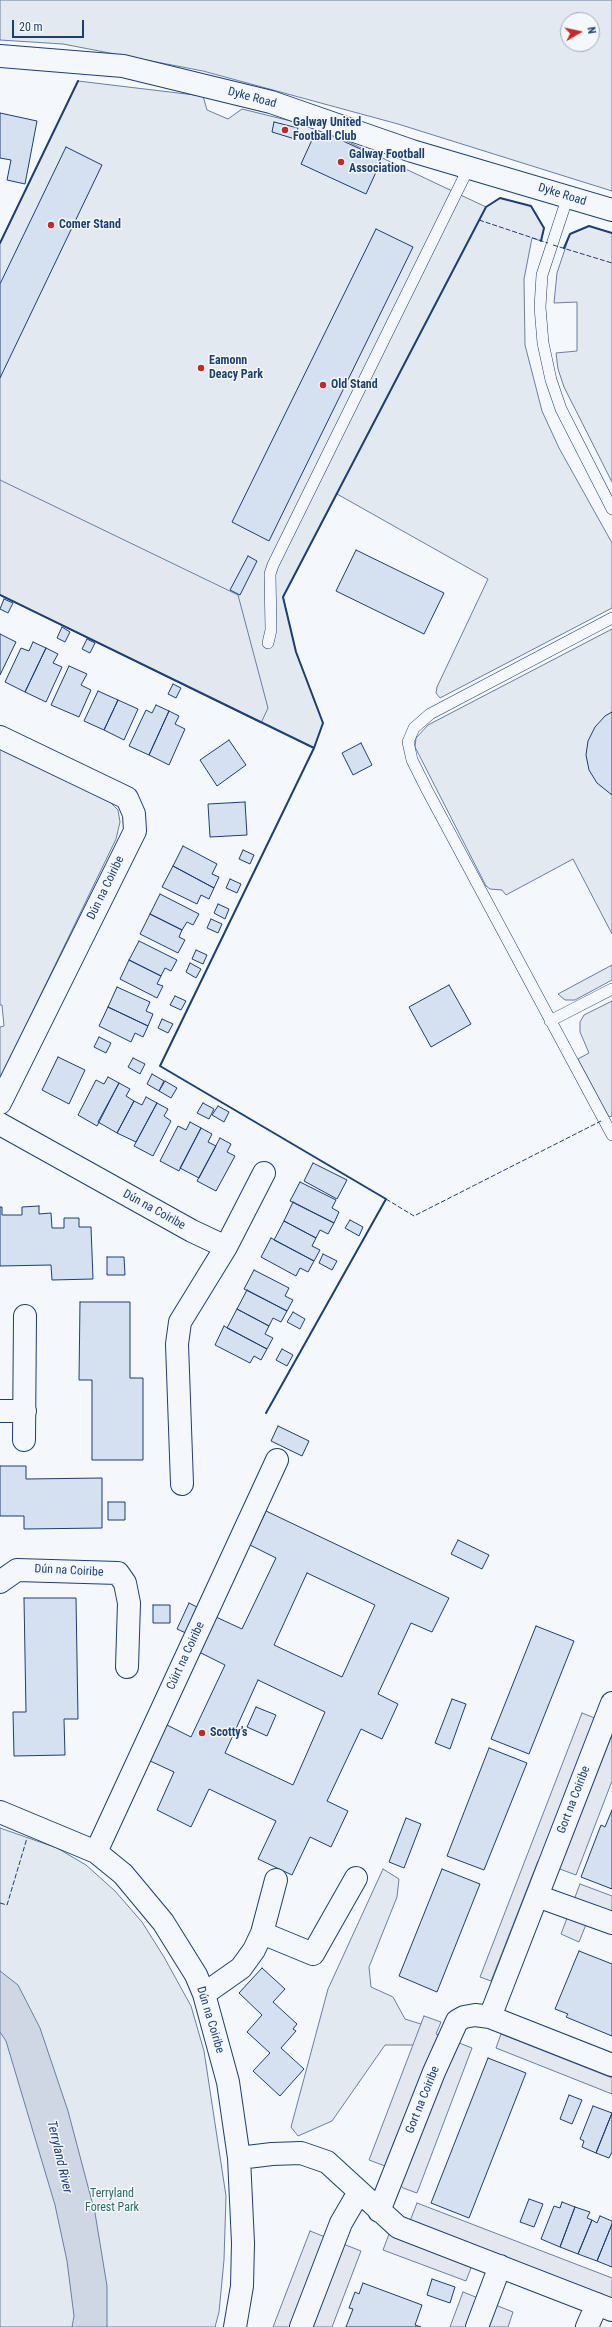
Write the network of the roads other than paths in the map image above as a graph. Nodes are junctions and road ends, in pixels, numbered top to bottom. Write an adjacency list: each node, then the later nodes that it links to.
1 (0, 56): 2 (street, Dyke Road)
2 (469, 168): 3 (street, Dyke Road); 7 (lane)
3 (568, 196): 4 (street, Dyke Road); 5 (lane)
4 (612, 210)
5 (612, 508)
6 (612, 618): 10 (lane)
7 (268, 643)
8 (0, 737): 11 (street, Dún na Coiribe)
9 (612, 989): 10 (lane)
10 (550, 1021): 13 (lane)
11 (0, 1103)
12 (0, 1124): 15 (street, Dún na Coiribe)
13 (612, 1135)
14 (264, 1173): 15 (street)
15 (226, 1247): 21 (street)
16 (25, 1316): 18 (street)
17 (0, 1411): 18 (street)
18 (25, 1411): 19 (street)
19 (24, 1440)
20 (277, 1460): 26 (street, Cúirt na Coiribe)
21 (182, 1484)
22 (0, 1582): 23 (street, Dún na Coiribe)
23 (127, 1668)
24 (612, 1703): 29 (street, Gort na Coiribe)
25 (0, 1812): 26 (street, Dún na Coiribe)
26 (96, 1852): 32 (street, Dún na Coiribe)
27 (356, 1878): 31 (street)
28 (276, 1880): 31 (street)
29 (537, 1896): 30 (street); 33 (street, Gort na Coiribe)
30 (612, 1923)
31 (262, 1933): 32 (street)
32 (204, 1994): 35 (street, Dún na Coiribe)
33 (490, 2017): 34 (street, Gort na Coiribe); 37 (street, Gort na Coiribe)
34 (612, 2065)
35 (239, 2158): 36 (street); 40 (street, Dún na Coiribe)
36 (359, 2192): 37 (street); 41 (street)
37 (378, 2211): 38 (street)
38 (500, 2266): 39 (street); 42 (street)
39 (604, 2307): 43 (street)
40 (235, 2327)
41 (301, 2327)
42 (477, 2327)
43 (587, 2327)

